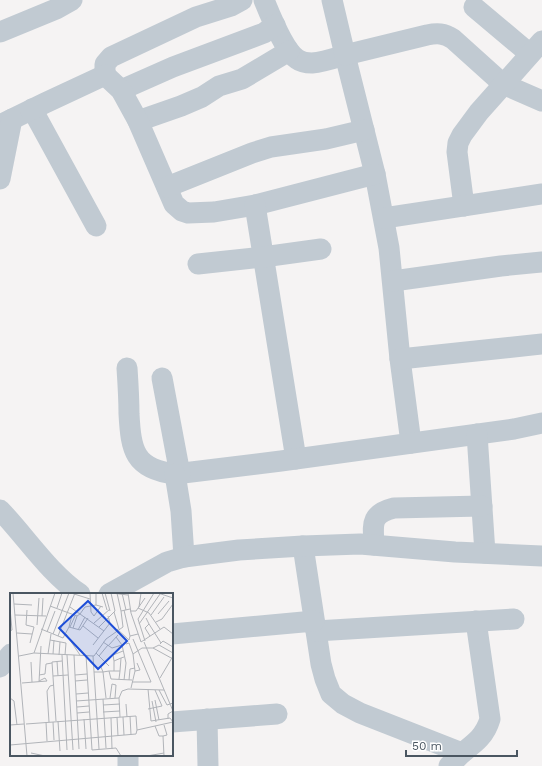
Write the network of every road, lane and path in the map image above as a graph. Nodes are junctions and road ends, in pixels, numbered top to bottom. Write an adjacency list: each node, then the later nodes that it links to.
1 (72, 0): 7 (street)
2 (242, 0): 11 (street)
3 (264, 0): 6 (street)
4 (332, 0): 10 (street)
5 (474, 8): 8 (street)
6 (275, 25): 9 (street); 13 (street)
7 (0, 32)
8 (536, 47): 12 (street)
9 (289, 51): 10 (street); 17 (street)
10 (345, 55): 12 (street); 18 (street)
11 (105, 76): 13 (street); 15 (street)
12 (503, 84): 14 (street); 24 (street)
13 (121, 90): 17 (street)
14 (542, 101)
15 (32, 109): 16 (street); 26 (street)
16 (6, 122): 20 (street)
17 (138, 122): 21 (street)
18 (364, 130): 19 (street); 21 (street)
19 (374, 174): 23 (street); 25 (street)
20 (0, 179)
21 (167, 187): 23 (street)
22 (542, 194): 24 (street)
23 (255, 205): 28 (street)
24 (464, 206): 25 (street)
25 (384, 218): 31 (street)
26 (96, 226)
27 (321, 250): 28 (street)
28 (263, 257): 30 (street); 39 (street)
29 (542, 262): 31 (street)
30 (198, 264)
31 (393, 281): 33 (street)
32 (542, 344): 33 (street)
33 (400, 359): 38 (street)
34 (127, 368): 40 (street)
35 (162, 378): 40 (street)
36 (542, 423): 37 (street)
37 (476, 434): 38 (street); 41 (street)
38 (411, 443): 39 (street)
39 (296, 459): 40 (street)
40 (177, 474): 46 (street)
41 (482, 506): 43 (street); 45 (street)
42 (1, 514): 48 (street)
43 (374, 544): 44 (street); 45 (street)
44 (303, 546): 46 (street); 52 (street)
45 (485, 553): 47 (street)
46 (184, 556): 49 (street)
47 (542, 556)
48 (71, 591)
49 (118, 592)
50 (514, 619): 51 (street)
51 (476, 621): 52 (street); 59 (street)
52 (315, 626): 53 (street); 59 (street)
53 (173, 634)
54 (10, 655): 55 (street)
55 (0, 667)
56 (276, 714): 57 (street)
57 (207, 719): 58 (street); 60 (street)
58 (173, 722)
59 (455, 759)
60 (208, 766)

